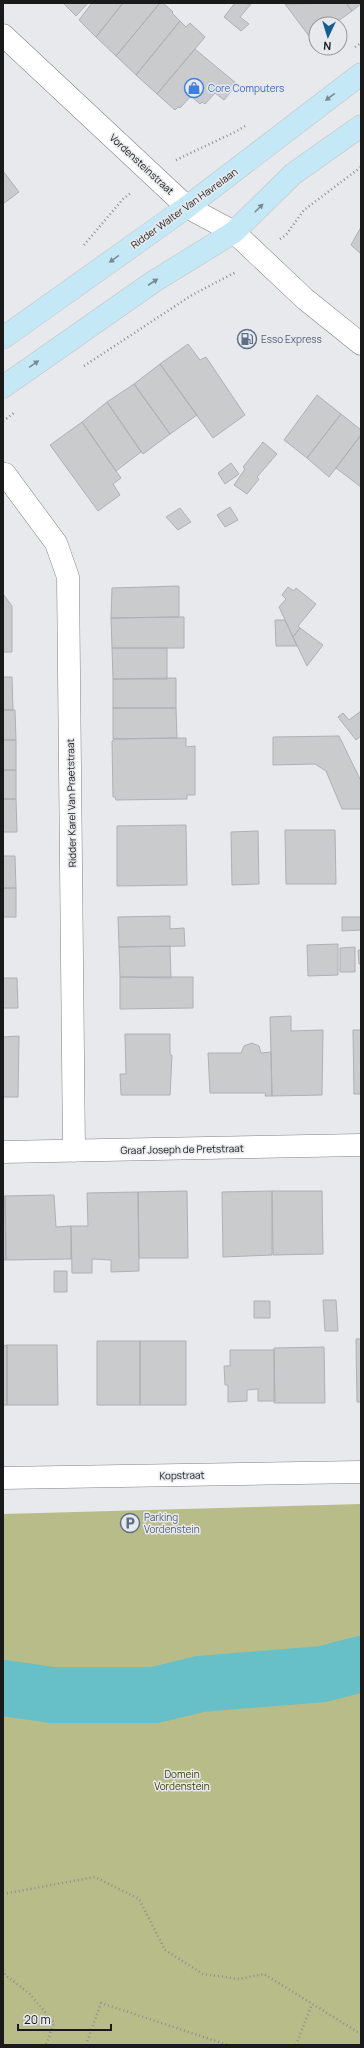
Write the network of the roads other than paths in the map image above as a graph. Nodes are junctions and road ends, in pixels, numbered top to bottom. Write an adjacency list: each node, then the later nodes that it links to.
1 (3, 35): 4 (street, Vordensteinstraat)
2 (361, 74): 4 (main road, Ridder Walter Van Havrelaan, one-way to 4)
3 (361, 126): 5 (main road, one-way to 3)
4 (188, 207): 5 (street, Vordensteinstraat); 6 (main road, Ridder Walter Van Havrelaan, one-way to 6)
5 (234, 232): 7 (street, Vordensteinstraat); 8 (main road, one-way to 5)
6 (3, 338)
7 (361, 344)
8 (3, 387)
9 (5, 474): 11 (street, Ridder Karel Van Praetstraat)
10 (361, 1145): 11 (street, Graaf Joseph de Pretstraat)
11 (74, 1151): 12 (street, Graaf Joseph de Pretstraat)
12 (3, 1152)
13 (361, 1472): 14 (street, Kopstraat)
14 (3, 1478)

